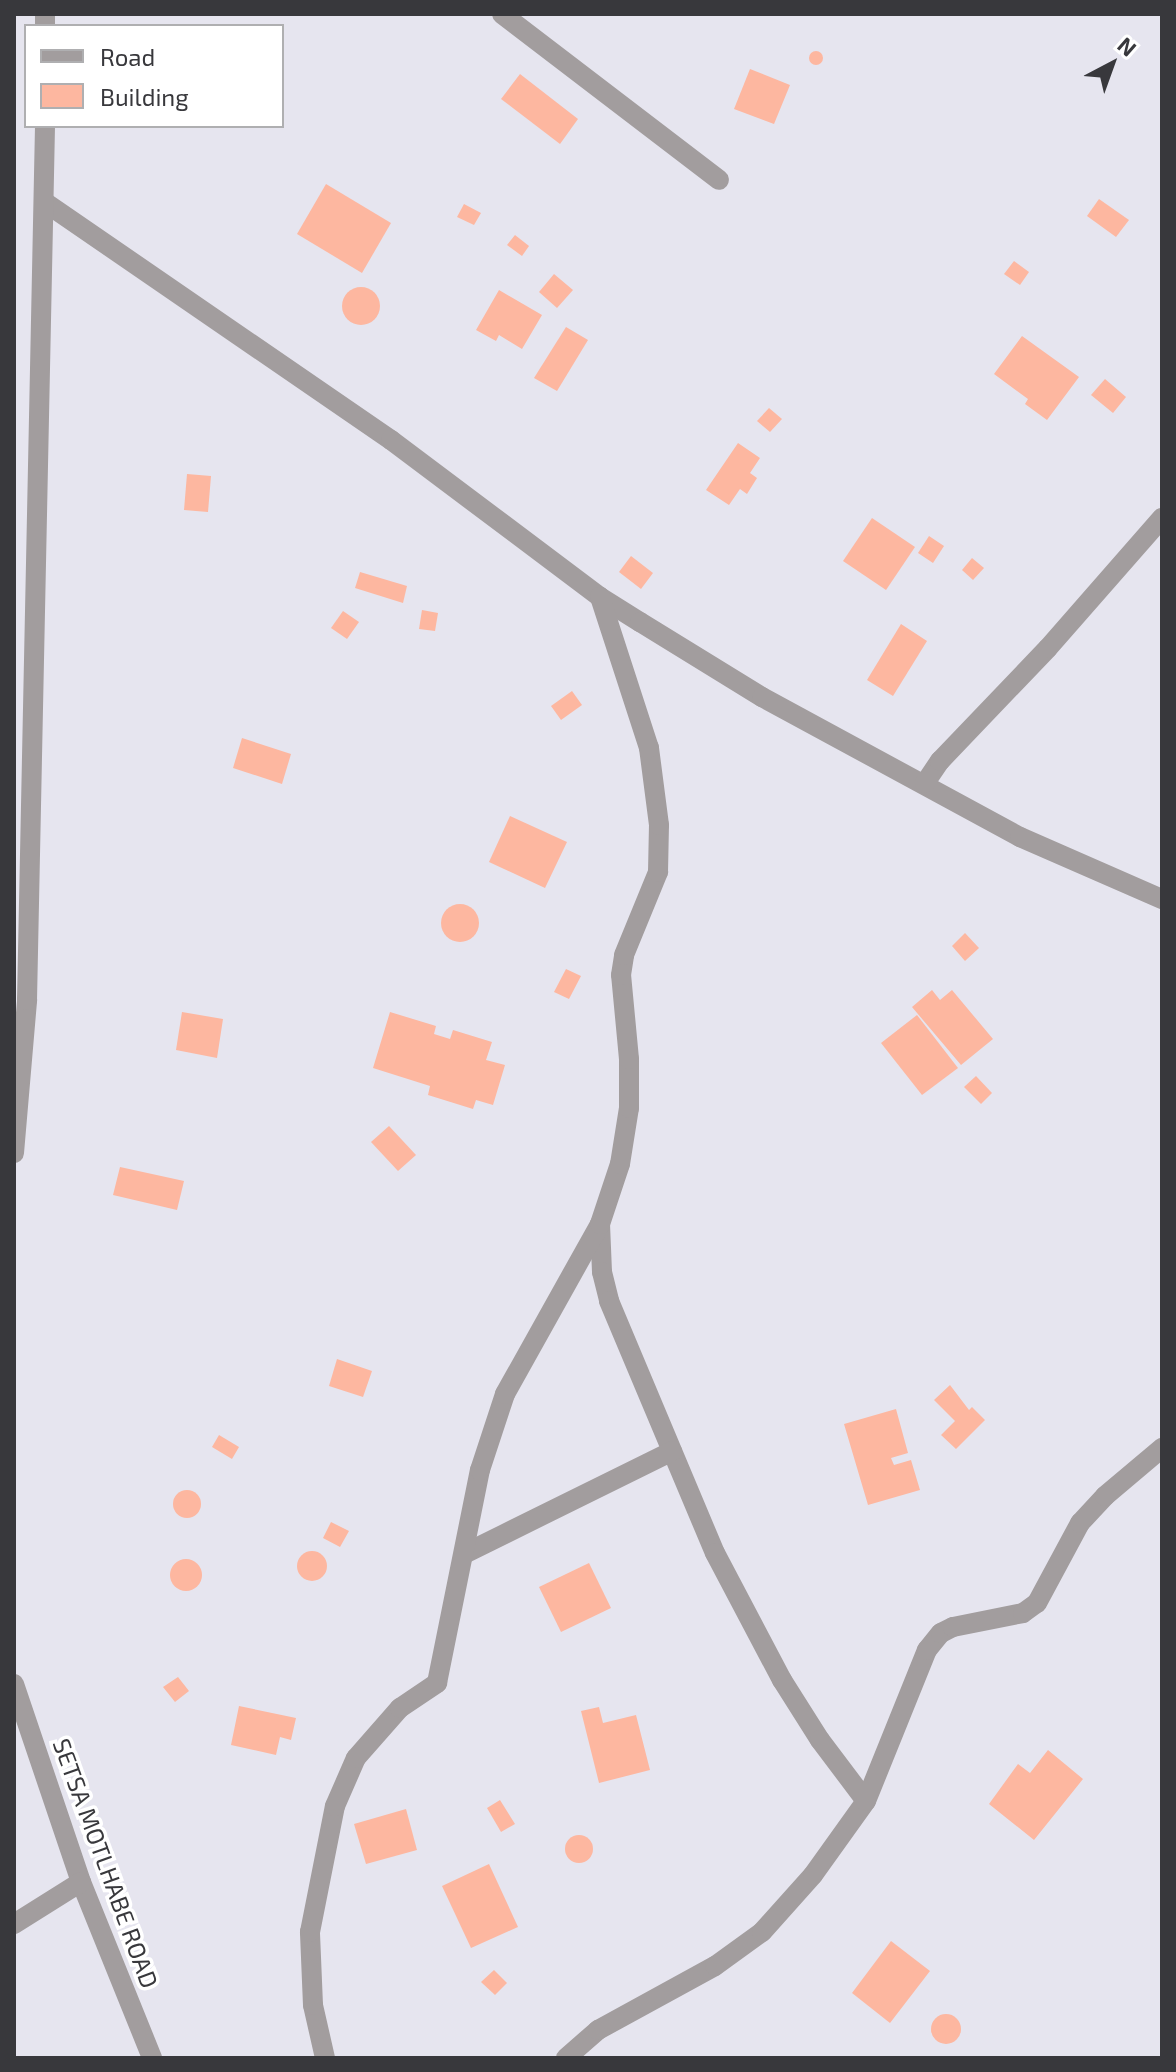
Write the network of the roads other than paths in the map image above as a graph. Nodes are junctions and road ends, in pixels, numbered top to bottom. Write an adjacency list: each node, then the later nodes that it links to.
1 (502, 14): 3 (street)
2 (45, 128): 4 (street)
3 (719, 180)
4 (46, 203): 6 (street); 9 (street)
5 (1162, 518): 7 (street)
6 (600, 597): 7 (street); 11 (street)
7 (925, 783): 8 (street)
8 (1162, 899)
9 (20, 1007): 10 (street)
10 (14, 1153)
11 (600, 1224): 13 (street); 14 (street)
12 (1162, 1448): 16 (street)
13 (672, 1451): 14 (street); 16 (street)
14 (464, 1554): 20 (street)
15 (14, 1684): 17 (street, SETSA MOTLHABE ROAD)
16 (866, 1801): 21 (street)
17 (81, 1882): 18 (street); 19 (street, SETSA MOTLHABE ROAD)
18 (14, 1924)
19 (152, 2058)
20 (325, 2058)
21 (566, 2058)

